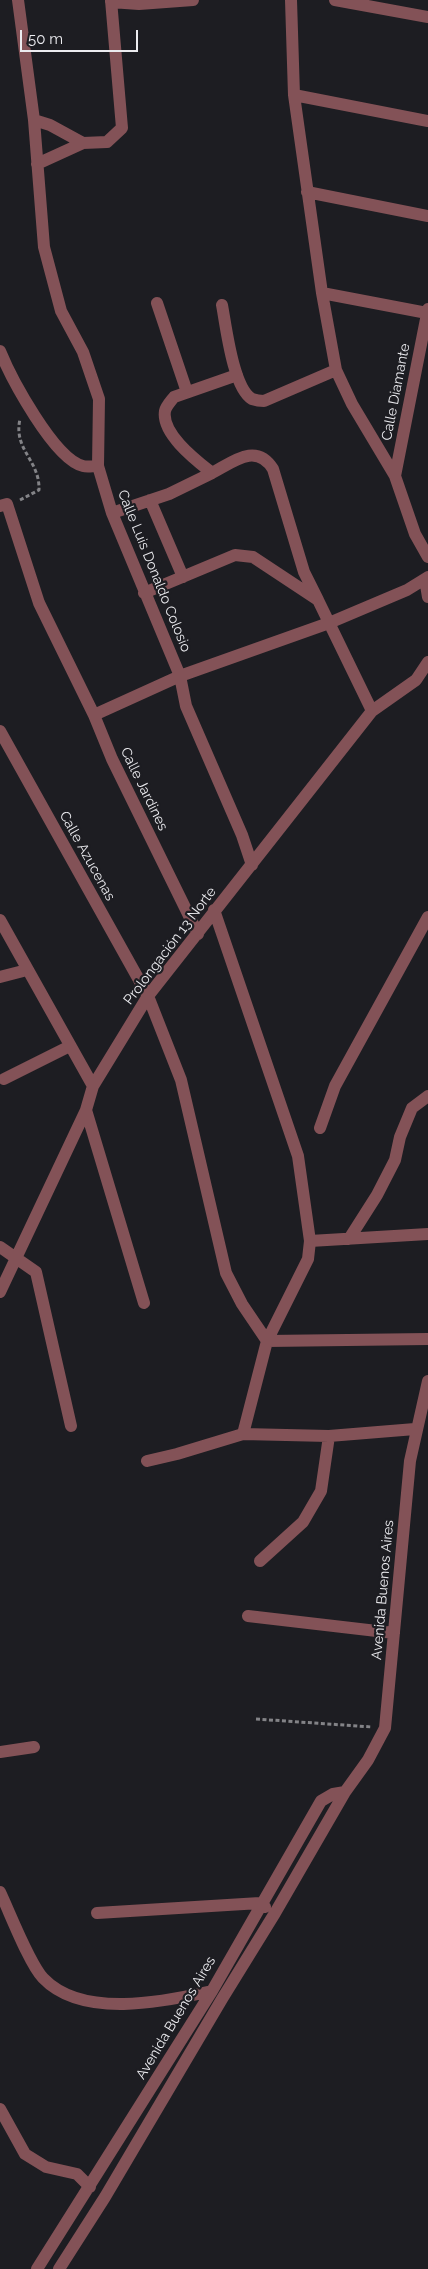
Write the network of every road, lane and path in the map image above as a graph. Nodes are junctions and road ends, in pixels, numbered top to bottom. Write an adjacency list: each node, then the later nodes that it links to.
1 (18, 0): 9 (street, Calle Luis Donaldo Colosio)
2 (193, 0): 6 (street)
3 (292, 0): 8 (street)
4 (335, 0): 7 (street)
5 (111, 1): 6 (street); 11 (street)
6 (178, 1)
7 (428, 17)
8 (294, 95): 10 (street); 13 (street)
9 (34, 120): 11 (street); 12 (street, Calle Luis Donaldo Colosio)
10 (428, 121)
11 (83, 142): 12 (street)
12 (37, 164): 24 (street, Calle Luis Donaldo Colosio)
13 (307, 192): 14 (street); 15 (street)
14 (428, 216)
15 (322, 293): 18 (street); 20 (street)
16 (157, 303): 22 (street)
17 (222, 305): 21 (street)
18 (427, 311): 26 (street, Calle Diamante)
19 (0, 351): 23 (street)
20 (336, 370): 21 (street); 26 (street)
21 (237, 375): 22 (street)
22 (187, 392): 25 (street)
23 (25, 400): 24 (street); 28 (path)
24 (98, 466): 29 (street, Calle Luis Donaldo Colosio)
25 (212, 473): 27 (street); 35 (street)
26 (395, 476): 30 (street)
27 (150, 500): 29 (street); 31 (street)
28 (4, 505): 40 (street, Calle Jardines)
29 (112, 513): 33 (street, Calle Luis Donaldo Colosio)
30 (427, 555)
31 (183, 577): 33 (street); 35 (street)
32 (427, 578): 34 (street); 36 (street)
33 (144, 593): 38 (street, Calle Luis Donaldo Colosio)
34 (428, 597)
35 (318, 600): 36 (street)
36 (329, 624): 38 (street); 39 (street)
37 (428, 662): 39 (street, Prolongación 13 Norte)
38 (180, 676): 40 (street); 43 (street, Calle Luis Donaldo Colosio)
39 (372, 711): 43 (street, Prolongación 13 Norte)
40 (94, 715): 47 (street, Calle Jardines)
41 (0, 731): 42 (street, Calle Azucenas)
42 (5, 754): 50 (street, Calle Azucenas)
43 (252, 866): 44 (street, Prolongación 13 Norte)
44 (214, 910): 47 (street, Prolongación 13 Norte); 59 (street)
45 (428, 917): 56 (street)
46 (0, 920): 48 (street)
47 (198, 934): 50 (street, Prolongación 13 Norte)
48 (27, 970): 49 (street); 51 (street)
49 (0, 976)
50 (148, 996): 53 (street, Prolongación 13 Norte); 65 (street, Calle Azucenas)
51 (70, 1046): 52 (street); 53 (street)
52 (4, 1079)
53 (93, 1086): 55 (street, Prolongación 13 Norte)
54 (428, 1096): 58 (street)
55 (86, 1110): 61 (street, Prolongación 13 Norte); 63 (street)
56 (320, 1128)
57 (428, 1234): 58 (street)
58 (349, 1239): 59 (street)
59 (310, 1241): 65 (street)
60 (0, 1247): 61 (street)
61 (16, 1257): 62 (street, Prolongación 13 Norte); 67 (street)
62 (0, 1292)
63 (144, 1303)
64 (428, 1339): 65 (street)
65 (267, 1341): 69 (street)
66 (428, 1381): 68 (street, Avenida Buenos Aires)
67 (71, 1426)
68 (415, 1429): 70 (street); 74 (street, Avenida Buenos Aires)
69 (243, 1434): 70 (street); 71 (street)
70 (330, 1436): 72 (street)
71 (147, 1461)
72 (260, 1561)
73 (248, 1616): 74 (street)
74 (394, 1633): 76 (street, Avenida Buenos Aires)
75 (256, 1720): 76 (path)
76 (385, 1728): 79 (street, Avenida Buenos Aires)
77 (34, 1747): 78 (street)
78 (0, 1752)
79 (345, 1792): 81 (street, Avenida Buenos Aires); 83 (street, Avenida Buenos Aires)
80 (0, 1892): 84 (street)
81 (260, 1904): 82 (street); 83 (street); 84 (street, Avenida Buenos Aires)
82 (97, 1913)
83 (275, 1913): 88 (street, Avenida Buenos Aires)
84 (212, 1991): 86 (street, Avenida Buenos Aires)
85 (0, 2109): 86 (street)
86 (90, 2187): 87 (street, Avenida Buenos Aires)
87 (37, 2269)
88 (59, 2269)

